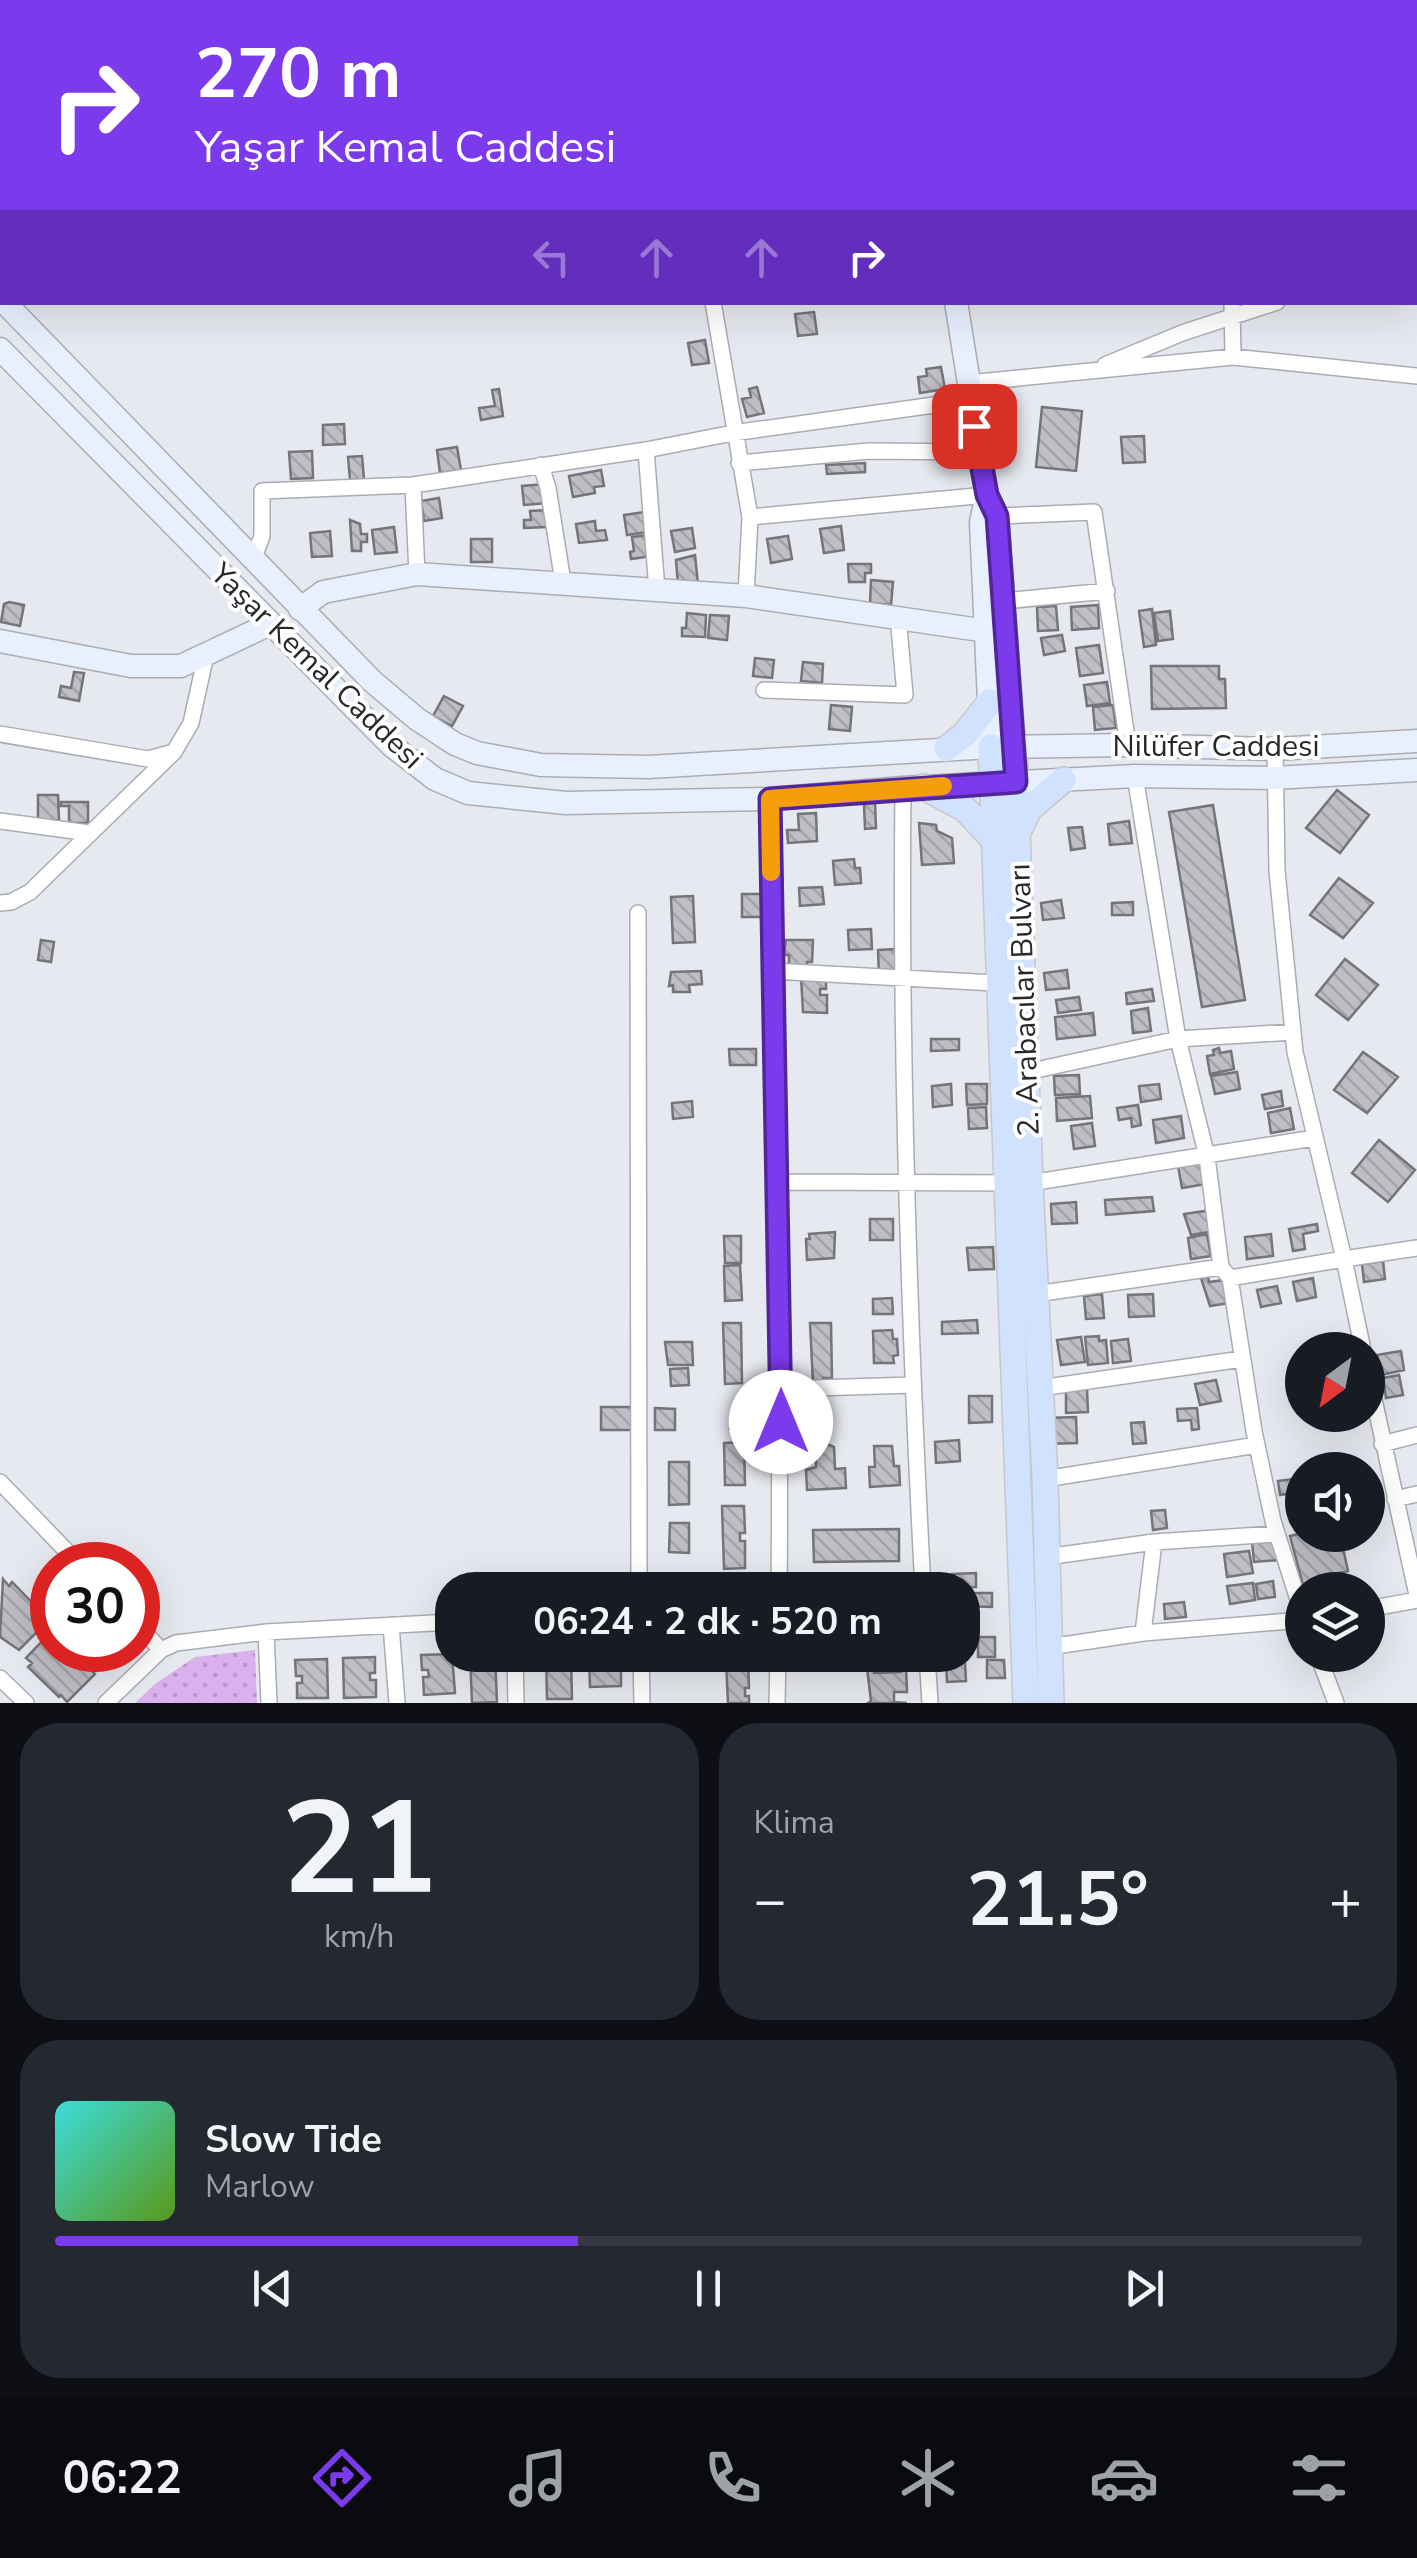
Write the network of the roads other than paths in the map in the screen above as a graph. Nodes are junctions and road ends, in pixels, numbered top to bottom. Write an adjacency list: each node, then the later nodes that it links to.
1 (6, 305): 19 (street, Yaşar Kemal Caddesi)
2 (712, 305): 11 (street)
3 (956, 305): 10 (street)
4 (1260, 305): 5 (street)
5 (1232, 310): 7 (street); 8 (street)
6 (0, 348): 28 (street, Yaşar Kemal Caddesi)
7 (1233, 357): 8 (street); 9 (street)
8 (1088, 372): 10 (street)
9 (1417, 376)
10 (969, 392): 11 (street); 13 (street)
11 (733, 433): 12 (street); 14 (street)
12 (646, 450): 15 (street); 22 (street)
13 (979, 452): 14 (street); 17 (street)
14 (739, 463): 18 (street)
15 (541, 464): 16 (street); 21 (street)
16 (413, 485): 19 (street); 20 (street)
17 (992, 506): 18 (street); 23 (street); 25 (street); 29 (street)
18 (750, 516): 24 (street)
19 (253, 560): 26 (street, Yaşar Kemal Caddesi)
20 (417, 574): 21 (street); 26 (street)
21 (563, 582): 22 (street)
22 (657, 590): 24 (street)
23 (1107, 591): 25 (street); 36 (street)
24 (746, 596): 27 (street)
25 (1004, 600): 33 (street)
26 (300, 609): 39 (street, Yaşar Kemal Caddesi)
27 (898, 616): 29 (street); 32 (street)
28 (270, 624): 31 (street); 48 (street, Yaşar Kemal Caddesi)
29 (986, 631): 33 (street)
30 (0, 641): 31 (street)
31 (206, 655): 41 (street)
32 (764, 690)
33 (1001, 702): 37 (street); 38 (street); 39 (main road)
34 (0, 734): 41 (street)
35 (1417, 741): 40 (street, Nilüfer Caddesi)
36 (1128, 744): 37 (street, Nilüfer Caddesi); 40 (street, Nilüfer Caddesi)
37 (1060, 746): 38 (street, Nilüfer Caddesi)
38 (1003, 747): 39 (street, Yaşar Kemal Caddesi); 46 (main road)
39 (946, 748)
40 (1275, 749): 44 (street)
41 (174, 752): 50 (street)
42 (1417, 770): 44 (street, Yaşar Kemal Caddesi)
43 (1135, 776): 44 (street, Yaşar Kemal Caddesi); 45 (street, Yaşar Kemal Caddesi); 58 (street)
44 (1274, 778): 57 (street)
45 (1063, 780): 46 (street, Yaşar Kemal Caddesi); 51 (main road)
46 (1004, 783): 47 (street, Yaşar Kemal Caddesi); 51 (main road)
47 (914, 787): 48 (street, Yaşar Kemal Caddesi); 51 (main road); 55 (street)
48 (770, 799): 54 (street)
49 (0, 820): 50 (street)
50 (89, 833): 52 (street)
51 (1006, 837): 59 (main road, 2. Arabacılar Bulvarı); 63 (main road)
52 (0, 903)
53 (638, 913): 86 (street)
54 (772, 971): 55 (street); 64 (street)
55 (901, 978): 56 (street); 62 (street)
56 (994, 983)
57 (1293, 1032): 58 (street); 60 (street)
58 (1178, 1040): 59 (street); 61 (street)
59 (1027, 1072): 63 (main road, 2. Arabacılar Bulvarı)
60 (1314, 1138): 61 (street); 66 (street)
61 (1207, 1157): 63 (street); 67 (street)
62 (909, 1180): 63 (street); 64 (street); 71 (street)
63 (1019, 1181): 68 (main road, 2. Arabacılar Bulvarı); 113 (main road)
64 (775, 1182): 73 (street)
65 (1417, 1248): 66 (street)
66 (1344, 1259): 67 (street); 69 (street)
67 (1226, 1272): 68 (street); 70 (street)
68 (1036, 1294): 72 (main road, 2. Arabacılar Bulvarı)
69 (1359, 1332)
70 (1242, 1358): 72 (street); 77 (street)
71 (913, 1385): 73 (street); 88 (street)
72 (1040, 1388): 78 (main road, 2. Arabacılar Bulvarı)
73 (782, 1389): 87 (street)
74 (1380, 1432): 76 (street)
75 (1417, 1435): 76 (street)
76 (1382, 1444): 81 (street)
77 (1257, 1446): 78 (street); 82 (street)
78 (1045, 1479): 85 (main road, 2. Arabacılar Bulvarı)
79 (0, 1482): 83 (street)
80 (1417, 1494): 81 (street)
81 (1395, 1498): 90 (street)
82 (1276, 1534): 84 (street); 89 (street)
83 (58, 1542)
84 (1154, 1542): 85 (street); 96 (street)
85 (1046, 1557): 97 (main road, 2. Arabacılar Bulvarı)
86 (639, 1572)
87 (779, 1572)
88 (923, 1572)
89 (1289, 1572)
90 (1417, 1598): 91 (street)
91 (1385, 1605)
92 (1285, 1621): 96 (street)
93 (435, 1623): 94 (street)
94 (391, 1626): 95 (street); 108 (street)
95 (266, 1632): 98 (street); 107 (street)
96 (1143, 1634): 97 (street)
97 (1048, 1647): 114 (main road, 2. Arabacılar Bulvarı)
98 (161, 1650): 106 (street)
99 (515, 1672): 109 (street)
100 (641, 1672): 110 (street)
101 (778, 1672): 111 (street)
102 (928, 1672): 112 (street)
103 (1324, 1672): 115 (street)
104 (0, 1678): 105 (street)
105 (26, 1703)
106 (106, 1703)
107 (269, 1703)
108 (396, 1703)
109 (516, 1703)
110 (642, 1703)
111 (778, 1703)
112 (930, 1703)
113 (1026, 1703)
114 (1051, 1703)
115 (1336, 1703)

